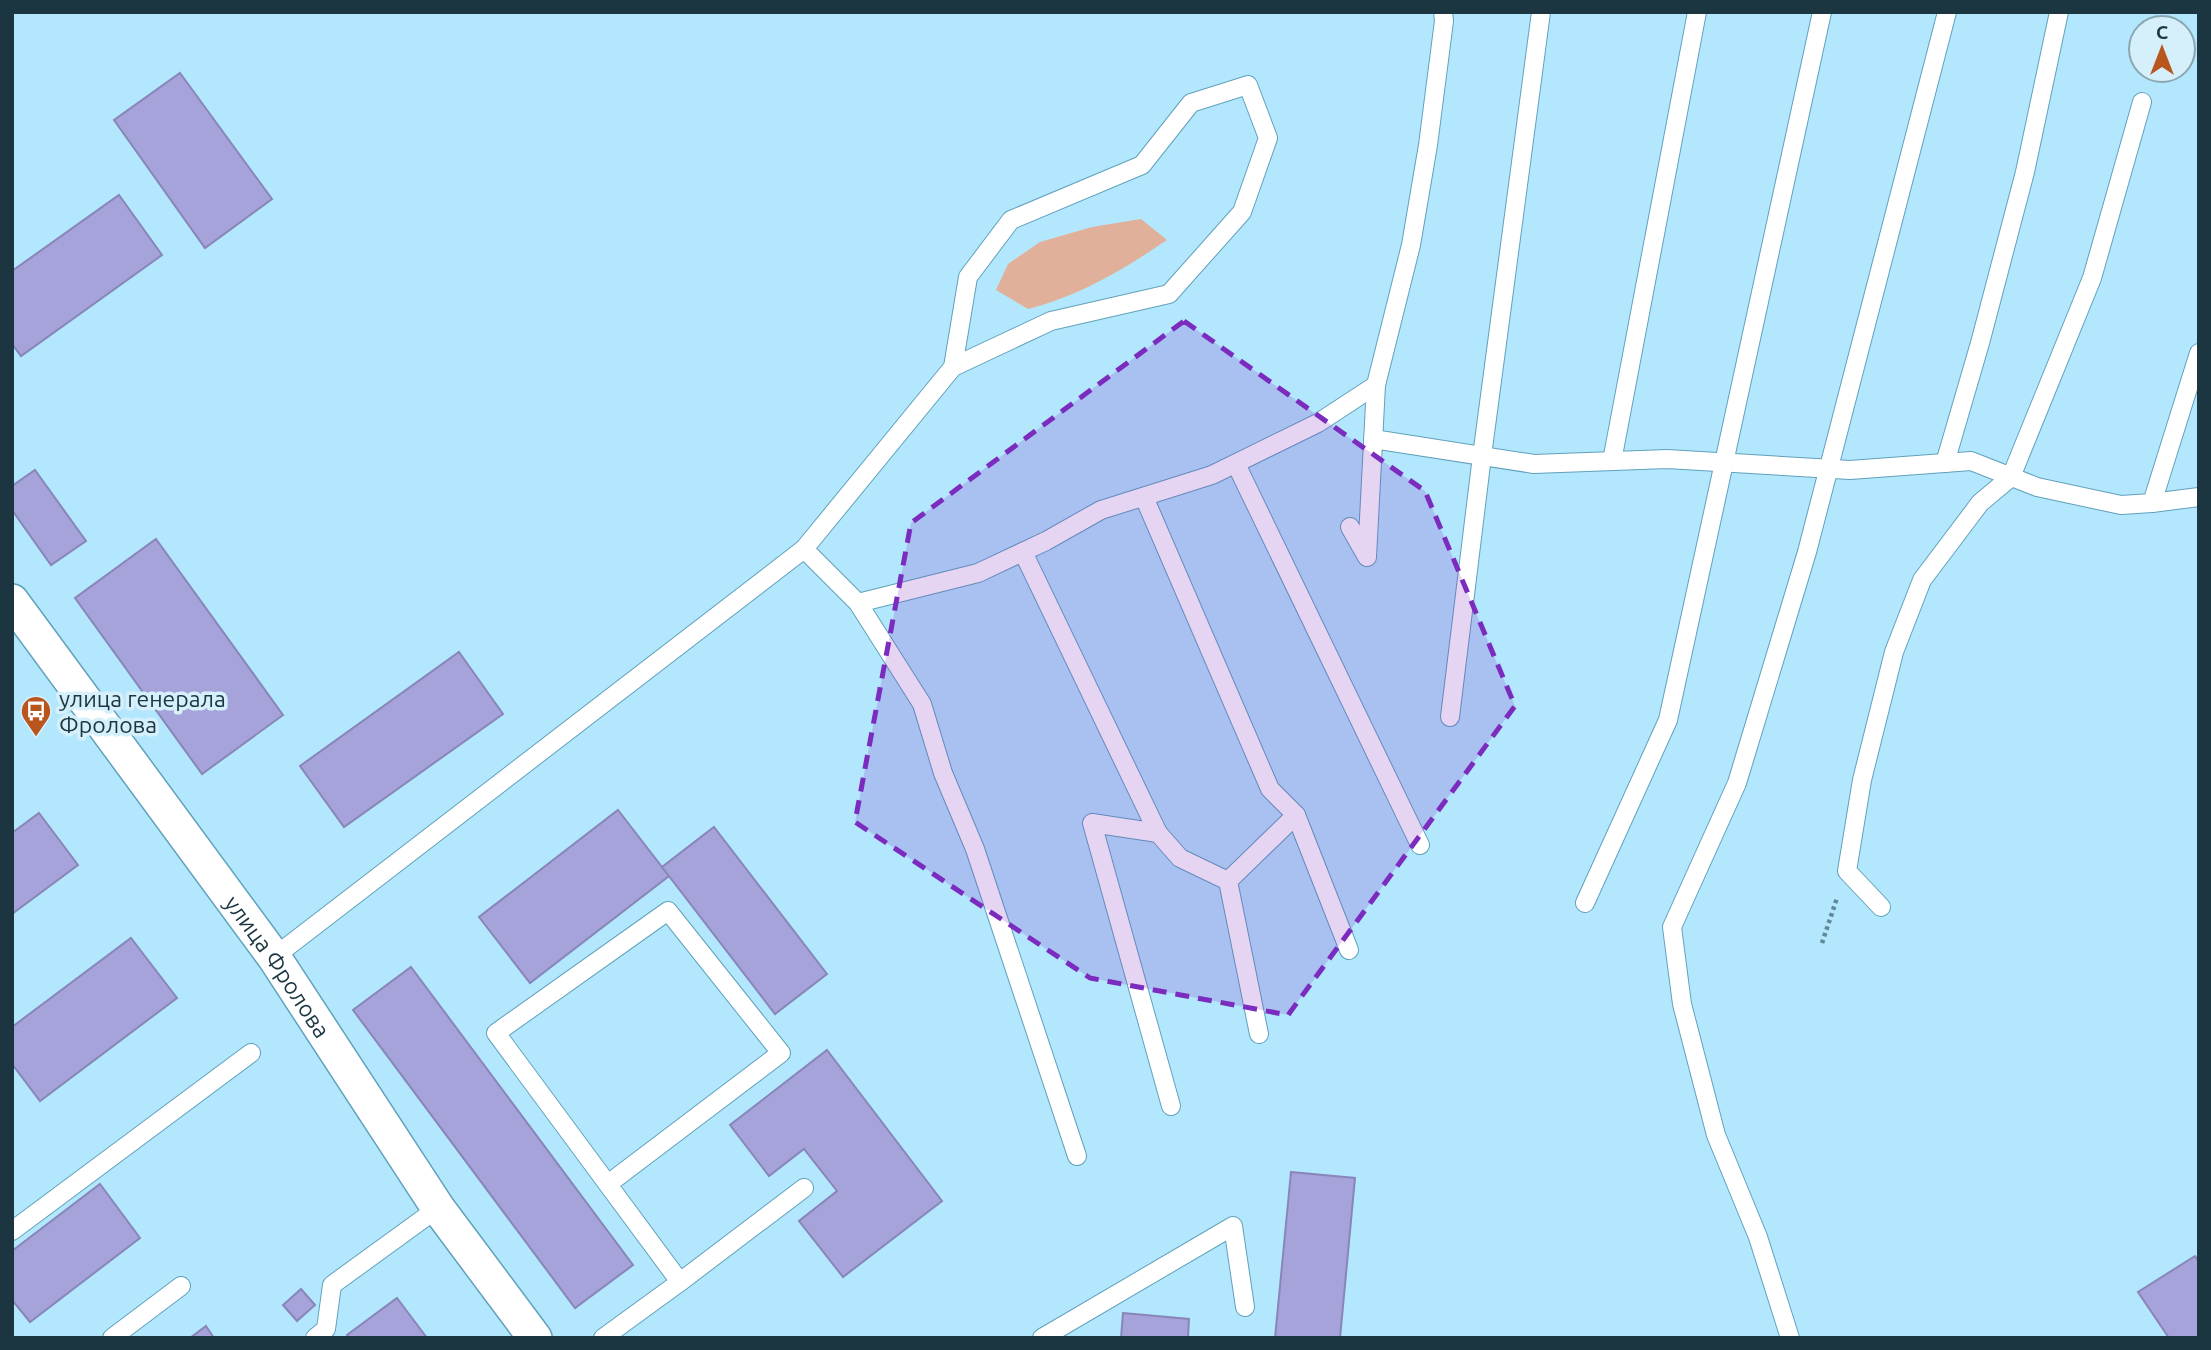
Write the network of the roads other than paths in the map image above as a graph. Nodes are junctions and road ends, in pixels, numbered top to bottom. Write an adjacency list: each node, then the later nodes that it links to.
1 (1443, 12): 10 (lane)
2 (1541, 12): 12 (lane)
3 (1697, 12): 13 (lane)
4 (1822, 12): 14 (lane)
5 (1947, 12): 17 (lane)
6 (2059, 12): 15 (lane)
7 (2142, 102): 18 (lane)
8 (2199, 353): 21 (lane)
9 (953, 368): 9 (lane); 23 (lane)
10 (1376, 385): 11 (lane); 16 (lane)
11 (1373, 439): 12 (lane); 22 (lane)
12 (1482, 456): 13 (lane); 27 (lane)
13 (1612, 461): 14 (lane)
14 (1724, 463): 17 (lane); 32 (lane)
15 (1945, 463): 17 (lane); 18 (lane)
16 (1236, 464): 19 (lane); 30 (lane)
17 (1830, 468): 54 (lane)
18 (2011, 477): 21 (lane); 33 (lane)
19 (1144, 497): 24 (lane); 28 (lane)
20 (2199, 497): 21 (lane)
21 (2151, 503)
22 (1350, 527)
23 (804, 549): 26 (lane); 35 (lane)
24 (1023, 552): 26 (lane); 29 (lane)
25 (12, 601): 35 (street, улица Фролова)
26 (858, 603): 39 (lane)
27 (1450, 717)
28 (1296, 815): 31 (lane); 34 (lane)
29 (1158, 833): 31 (lane); 38 (lane)
30 (1420, 845)
31 (1228, 881): 36 (lane)
32 (1585, 903)
33 (1881, 907)
34 (1349, 950)
35 (274, 957): 42 (street, улица Фролова)
36 (1259, 1034)
37 (251, 1053): 43 (lane)
38 (1171, 1106)
39 (1077, 1156)
40 (607, 1184): 40 (lane); 44 (lane)
41 (804, 1188): 44 (lane)
42 (438, 1209): 48 (lane); 50 (street, улица Фролова)
43 (12, 1231)
44 (680, 1282): 51 (lane)
45 (181, 1286): 49 (lane)
46 (1245, 1307): 47 (lane)
47 (1072, 1319): 52 (lane); 53 (lane)
48 (316, 1337)
49 (112, 1338)
50 (535, 1338)
51 (603, 1338)
52 (1042, 1338)
53 (1072, 1338)
54 (1790, 1338)

